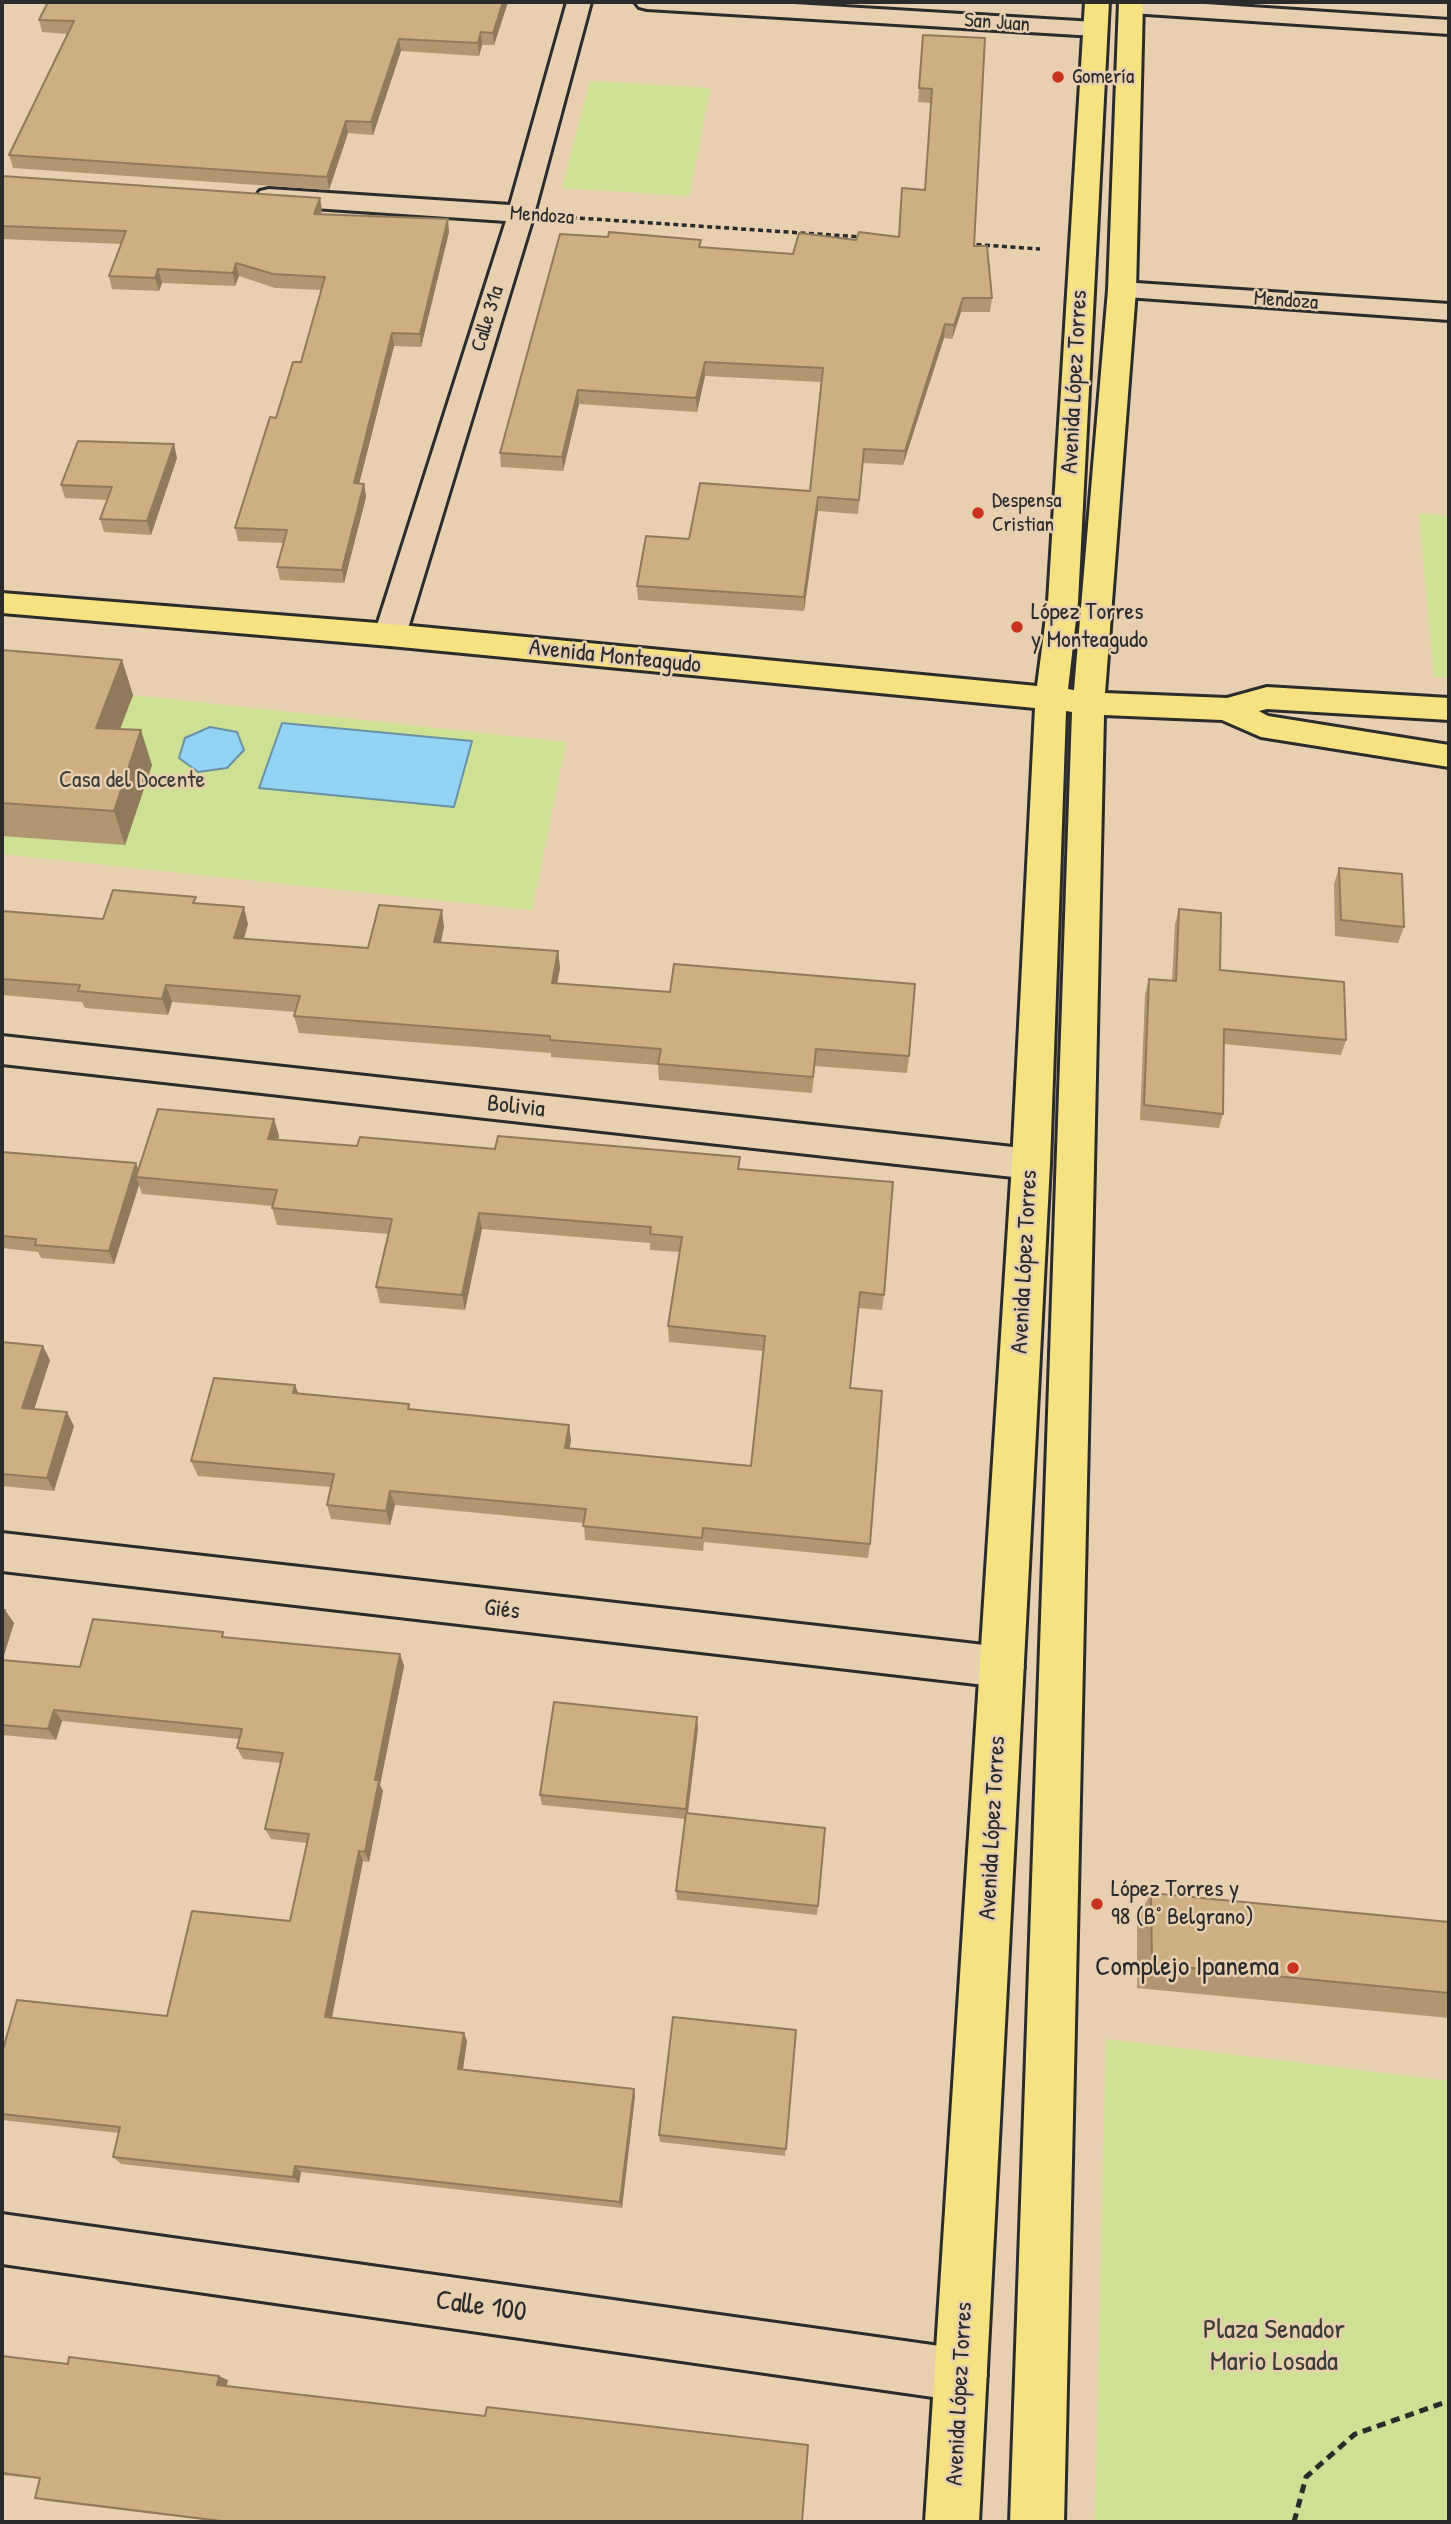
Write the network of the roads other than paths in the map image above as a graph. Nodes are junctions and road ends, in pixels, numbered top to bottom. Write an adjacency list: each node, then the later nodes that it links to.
1 (579, 2): 6 (street, Calle 31a)
2 (647, 2): 3 (street, San Juan)
3 (1114, 10): 4 (street, San Juan); 7 (main road, Avenida López Torres); 11 (main road, Avenida López Torres)
4 (1449, 27)
5 (248, 195): 6 (street, Mendoza)
6 (521, 214): 10 (street, Calle 31a)
7 (1122, 290): 8 (street, Mendoza); 12 (main road, Avenida López Torres)
8 (1449, 312)
9 (2, 603): 10 (main road, Avenida Monteagudo)
10 (390, 635): 11 (main road, Avenida Monteagudo)
11 (1051, 699): 12 (main road, Avenida Monteagudo); 17 (main road, Avenida López Torres)
12 (1088, 701): 13 (main road, Avenida Monteagudo); 23 (main road, Avenida López Torres)
13 (1227, 709): 14 (main road, Avenida Monteagudo); 15 (main road, Avenida Monteagudo)
14 (1449, 709)
15 (1449, 756)
16 (2, 1050): 17 (street, Bolivia)
17 (1031, 1164): 19 (main road, Avenida López Torres)
18 (2, 1552): 19 (street, Giés)
19 (1002, 1667): 21 (main road, Avenida López Torres)
20 (2, 2239): 21 (street, Calle 100)
21 (961, 2375): 22 (main road, Avenida López Torres)
22 (952, 2522)
23 (1037, 2522)

